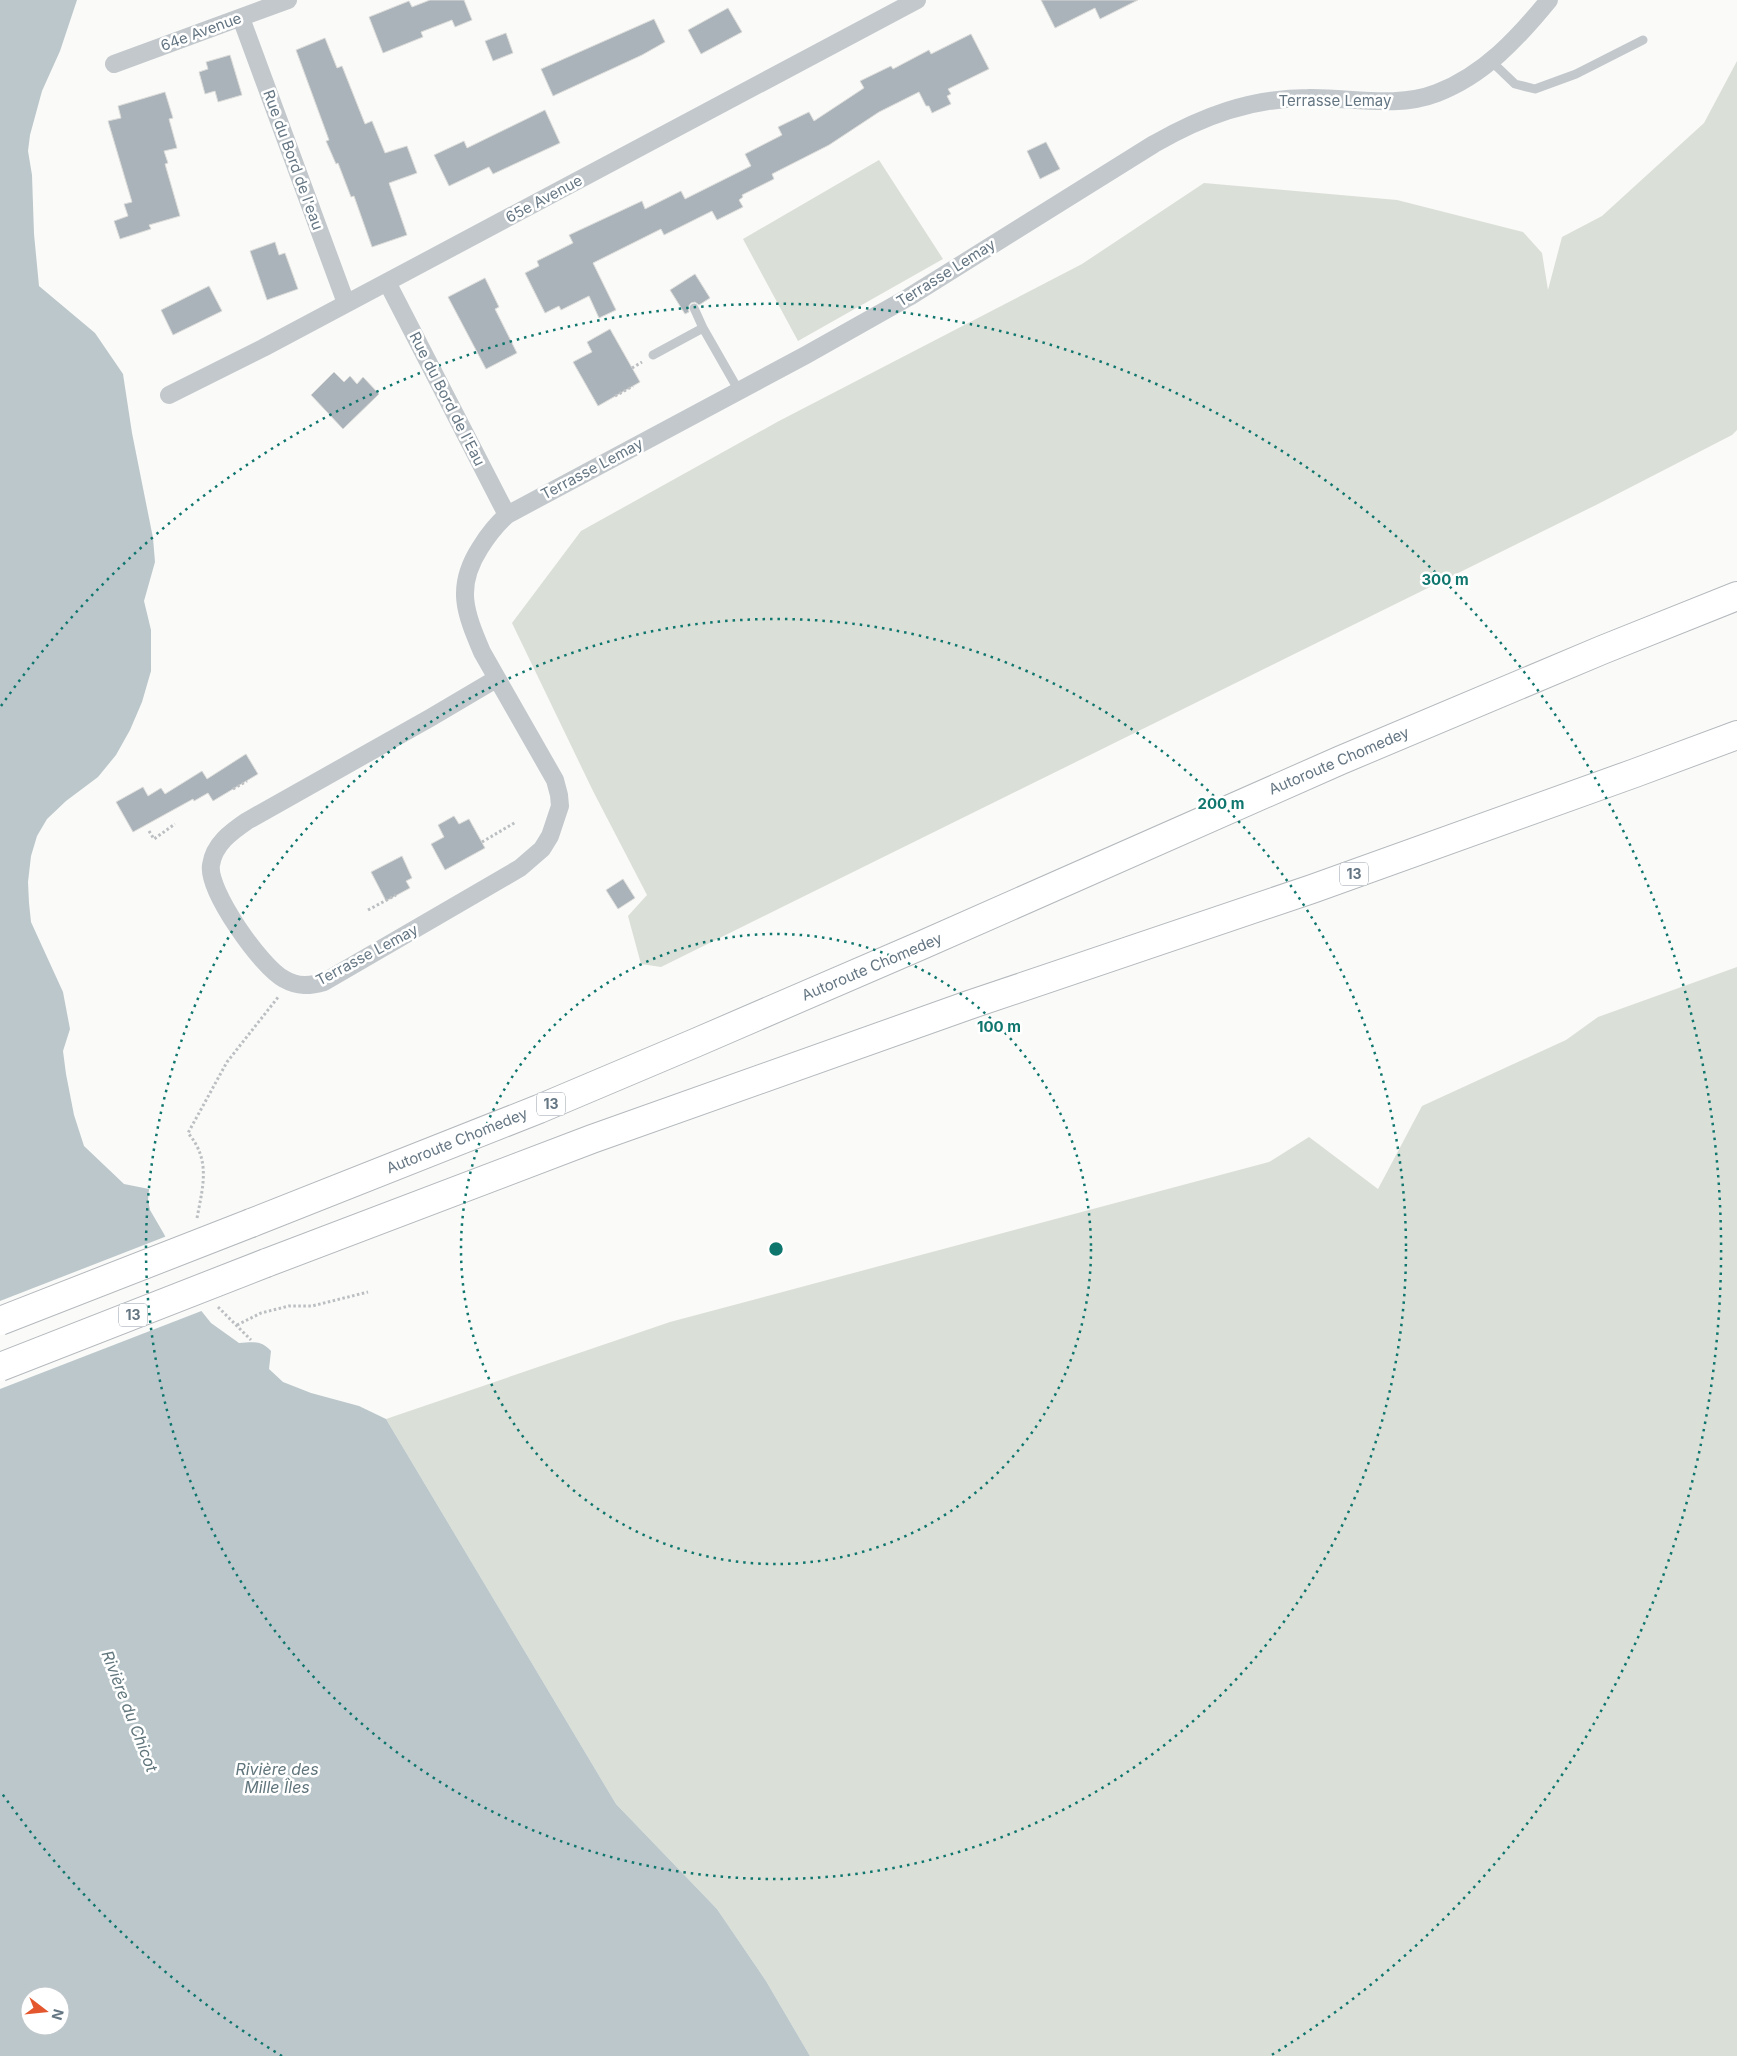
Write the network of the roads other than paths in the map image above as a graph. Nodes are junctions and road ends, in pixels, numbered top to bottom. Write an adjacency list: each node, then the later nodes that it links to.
1 (288, 0): 4 (street, 64e Avenue)
2 (917, 0): 8 (street, 65e Avenue)
3 (1549, 0): 6 (street, Terrasse Lemay)
4 (241, 18): 7 (street, 64e Avenue); 9 (street, Rue du Bord de l'eau)
5 (1643, 40): 6 (lane)
6 (1491, 62): 13 (street, Terrasse Lemay)
7 (114, 64)
8 (387, 282): 9 (street, 65e Avenue); 15 (street, Rue du Bord de l'Eau)
9 (346, 303): 14 (street, 65e Avenue)
10 (694, 308): 11 (lane)
11 (703, 328): 12 (lane); 13 (lane)
12 (653, 355)
13 (739, 391): 15 (street, Terrasse Lemay)
14 (170, 395)
15 (507, 515): 17 (street, Terrasse Lemay)
16 (1737, 596): 19 (highway, Autoroute Chomedey / 13, bridge)
17 (496, 678): 17 (street, Terrasse Lemay)
18 (1737, 735): 20 (highway, 13, bridge)
19 (0, 1321)
20 (0, 1367)

